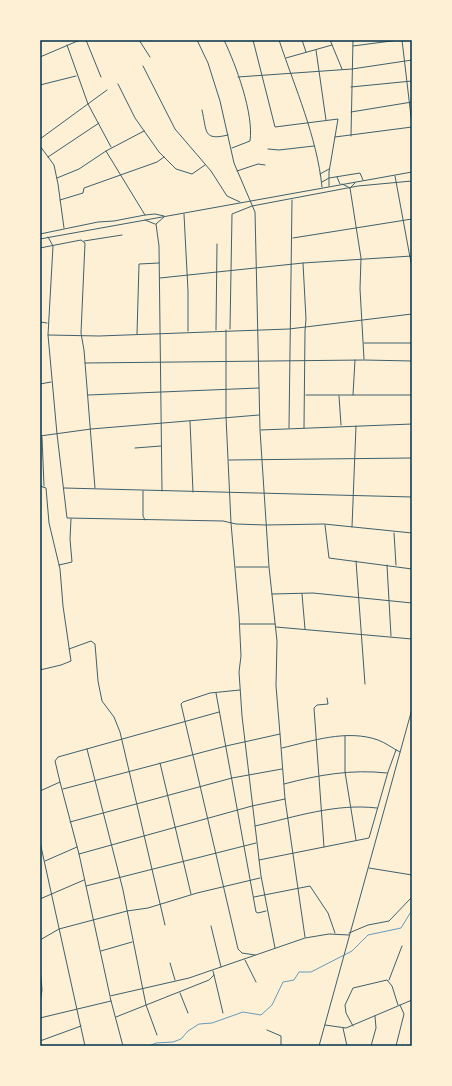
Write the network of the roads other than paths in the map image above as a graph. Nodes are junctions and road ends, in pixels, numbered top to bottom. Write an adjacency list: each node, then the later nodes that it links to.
1 (70, 40): 14 (street)
2 (80, 40): 14 (street)
3 (86, 40): 32 (street)
4 (139, 40): 21 (street)
5 (197, 40): 50 (street)
6 (224, 40): 33 (street)
7 (253, 40): 30 (street)
8 (279, 40): 22 (street)
9 (302, 40): 19 (street)
10 (330, 40): 16 (street)
11 (353, 40): 17 (street)
12 (399, 40): 17 (street)
13 (402, 40): 24 (street)
14 (71, 44): 15 (street)
15 (67, 45): 20 (street); 31 (street)
16 (332, 45): 18 (street); 27 (street)
17 (353, 46): 26 (street)
18 (316, 50): 19 (street); 28 (street)
19 (306, 52): 22 (street)
20 (40, 57)
21 (150, 57)
22 (285, 58): 29 (street)
23 (412, 60): 24 (street)
24 (404, 61): 26 (street); 35 (street)
25 (142, 66): 62 (street)
26 (352, 69): 27 (street); 38 (street)
27 (342, 70): 28 (street)
28 (319, 71): 29 (street); 45 (street)
29 (290, 73): 30 (street); 47 (street)
30 (261, 75): 33 (street); 47 (street)
31 (77, 76): 36 (street); 42 (street)
32 (101, 77)
33 (238, 77): 57 (street)
34 (412, 81): 35 (street)
35 (406, 82): 38 (street); 41 (street)
36 (40, 84)
37 (118, 84): 49 (street)
38 (352, 87): 44 (street)
39 (107, 90): 42 (street)
40 (412, 102): 41 (street)
41 (409, 103): 44 (street); 48 (street)
42 (88, 104): 46 (street); 53 (street)
43 (202, 110): 50 (street)
44 (350, 112): 51 (street)
45 (326, 120): 47 (street); 52 (street)
46 (99, 123): 56 (street); 60 (street)
47 (308, 124): 55 (street)
48 (412, 126): 51 (street)
49 (145, 131): 56 (street); 61 (street)
50 (228, 135): 57 (street)
51 (351, 136): 52 (street)
52 (334, 137): 64 (street)
53 (40, 139)
54 (40, 146): 60 (street)
55 (314, 146): 58 (street); 68 (street)
56 (111, 147): 59 (street)
57 (232, 148): 65 (street)
58 (268, 149)
59 (106, 151): 67 (street); 71 (street)
60 (47, 157): 71 (street)
61 (164, 157): 62 (street); 67 (street)
62 (206, 165): 85 (street)
63 (265, 165): 65 (street)
64 (330, 169): 68 (street); 72 (street)
65 (237, 171): 84 (street)
66 (412, 172): 69 (street)
67 (120, 174): 83 (street); 88 (street)
68 (320, 174): 75 (street)
69 (395, 175): 73 (street); 77 (street)
70 (337, 177): 72 (street); 73 (street); 78 (street)
71 (57, 178): 83 (street)
72 (329, 178): 75 (street); 79 (street)
73 (363, 180): 76 (street)
74 (412, 181): 77 (street)
75 (322, 182): 80 (street)
76 (355, 182): 78 (street); 81 (street)
77 (397, 183): 81 (street); 92 (street)
78 (341, 184): 79 (street); 81 (street)
79 (329, 187): 80 (street)
80 (322, 188): 84 (street)
81 (350, 188): 82 (street); 95 (street)
82 (292, 199): 86 (street); 99 (street)
83 (60, 200): 94 (street)
84 (251, 201): 85 (street); 86 (street)
85 (240, 203): 87 (street)
86 (252, 206): 111 (street); 113 (street)
87 (184, 213): 89 (street); 115 (street)
88 (145, 215): 89 (street); 94 (street)
89 (165, 217): 91 (street); 93 (street)
90 (412, 219): 92 (street)
91 (145, 220): 93 (street); 98 (street)
92 (404, 220): 95 (street); 105 (street)
93 (156, 224): 108 (street)
94 (64, 228): 96 (street)
95 (357, 228): 99 (street); 107 (street)
96 (40, 234)
97 (122, 235): 101 (street)
98 (48, 237): 100 (street); 103 (street)
99 (292, 238): 110 (street)
100 (40, 239)
101 (84, 241): 103 (street); 131 (street)
102 (217, 244): 114 (street)
103 (53, 245): 104 (street); 120 (street)
104 (40, 248)
105 (409, 256): 106 (street); 107 (street); 112 (street)
106 (412, 256)
107 (361, 258): 109 (street); 118 (street)
108 (160, 263): 116 (street); 129 (street)
109 (303, 263): 110 (street); 121 (street)
110 (292, 264): 111 (street); 122 (street)
111 (257, 268): 113 (street); 123 (street)
112 (412, 268)
113 (230, 270): 114 (street); 126 (street)
114 (216, 271): 115 (street); 124 (street)
115 (187, 275): 116 (street); 127 (street)
116 (160, 278): 128 (street)
117 (412, 314): 118 (street)
118 (362, 320): 121 (street); 132 (street)
119 (40, 322): 120 (street)
120 (48, 323): 130 (street)
121 (305, 327): 122 (street); 137 (street)
122 (289, 328): 123 (street); 136 (street)
123 (258, 329): 126 (street); 140 (street)
124 (216, 330): 125 (street); 127 (street)
125 (226, 330): 126 (street); 139 (street)
126 (230, 330)
127 (188, 331): 128 (street)
128 (160, 332): 129 (street); 142 (street)
129 (137, 334): 131 (street)
130 (48, 335): 131 (street); 143 (street)
131 (82, 336): 141 (street)
132 (364, 343): 133 (street); 135 (street)
133 (412, 343)
134 (355, 360): 135 (street); 137 (street); 152 (street)
135 (364, 360): 138 (street)
136 (290, 361): 137 (street); 140 (street); 160 (street)
137 (305, 361): 149 (street)
138 (412, 361)
139 (226, 362): 140 (street); 142 (street); 146 (street)
140 (258, 362): 145 (street)
141 (85, 363): 142 (street); 148 (street)
142 (161, 363): 147 (street)
143 (51, 382): 144 (street); 164 (street)
144 (40, 384)
145 (259, 388): 146 (street); 153 (street)
146 (226, 390): 147 (street); 154 (street)
147 (161, 392): 148 (street); 156 (street)
148 (88, 395): 162 (street)
149 (305, 395): 150 (street); 161 (street)
150 (338, 395): 152 (street); 159 (street)
151 (412, 395): 152 (street)
152 (353, 396)
153 (260, 414): 154 (street); 163 (street)
154 (226, 417): 155 (street); 171 (street)
155 (190, 421): 156 (street); 178 (street)
156 (162, 423): 162 (street); 166 (street)
157 (412, 424): 158 (street)
158 (356, 425): 159 (street); 168 (street)
159 (341, 426): 161 (street)
160 (289, 428): 161 (street); 163 (street)
161 (304, 428)
162 (91, 429): 164 (street); 175 (street)
163 (260, 430): 170 (street)
164 (57, 434): 165 (street); 174 (street)
165 (41, 436): 173 (street)
166 (162, 446): 167 (street); 177 (street)
167 (135, 448)
168 (355, 458): 169 (street); 170 (street); 181 (street)
169 (412, 458)
170 (262, 459): 171 (street); 180 (street)
171 (228, 460): 179 (street)
172 (40, 486): 173 (street)
173 (44, 486): 192 (street)
174 (63, 488): 175 (street); 183 (street)
175 (95, 488): 176 (street)
176 (143, 491): 177 (street); 184 (street)
177 (162, 491): 178 (street)
178 (193, 492): 179 (street)
179 (229, 492): 180 (street); 185 (street)
180 (264, 494): 181 (street); 187 (street)
181 (354, 496): 182 (street); 188 (street)
182 (412, 497)
183 (71, 518): 184 (street); 192 (street)
184 (146, 521): 185 (street)
185 (231, 523): 187 (street); 195 (street)
186 (324, 524): 187 (street); 188 (street); 191 (street)
187 (266, 525): 196 (street)
188 (352, 527): 189 (street)
189 (394, 532): 190 (street); 194 (street)
190 (412, 534)
191 (356, 562): 193 (street); 200 (street)
192 (59, 565): 209 (street)
193 (387, 565): 194 (street); 201 (street)
194 (397, 566): 197 (street)
195 (235, 567): 196 (street); 203 (street)
196 (269, 567): 198 (street)
197 (412, 569)
198 (272, 594): 199 (street); 204 (street)
199 (302, 594): 200 (street); 205 (street)
200 (359, 598): 201 (street); 206 (street)
201 (388, 601): 202 (street); 207 (street)
202 (412, 603)
203 (239, 624): 204 (street); 213 (street)
204 (275, 626): 205 (street); 219 (street)
205 (305, 630): 206 (street)
206 (362, 634): 207 (street); 212 (street)
207 (391, 637): 208 (street)
208 (412, 639)
209 (69, 649): 211 (street); 221 (street)
210 (40, 662): 211 (street)
211 (41, 670)
212 (365, 684)
213 (240, 690): 214 (street); 223 (street)
214 (216, 692): 217 (street); 218 (street)
215 (327, 698): 222 (street)
216 (412, 709): 228 (street)
217 (219, 712): 218 (street); 224 (street)
218 (185, 722): 221 (street); 229 (street)
219 (280, 734): 223 (street); 225 (street)
220 (345, 736): 222 (street); 227 (street); 233 (street)
221 (122, 739): 226 (street); 232 (street)
222 (316, 740): 225 (street); 236 (street)
223 (246, 741): 224 (street); 235 (street)
224 (226, 746): 229 (street); 237 (street)
225 (281, 748): 231 (street)
226 (87, 749): 238 (street); 239 (street)
227 (396, 750): 228 (street); 234 (street)
228 (400, 752): 274 (street)
229 (192, 755): 230 (street); 241 (street)
230 (160, 763): 232 (street); 244 (street)
231 (283, 769): 235 (street); 240 (street)
232 (129, 772): 238 (street); 246 (street)
233 (345, 772): 234 (street); 236 (street); 248 (street)
234 (387, 773): 249 (street)
235 (249, 775): 237 (street); 247 (street)
236 (318, 775): 240 (street); 251 (street)
237 (232, 778): 241 (street); 250 (street)
238 (96, 781): 242 (street); 252 (street)
239 (60, 782): 242 (street); 243 (street)
240 (283, 784): 245 (street)
241 (200, 788): 244 (street); 254 (street)
242 (62, 789): 255 (street)
243 (40, 791)
244 (167, 796): 246 (street); 257 (street)
245 (285, 799): 247 (street); 253 (street)
246 (137, 805): 252 (street); 258 (street)
247 (252, 806): 250 (street); 256 (street)
248 (351, 806): 249 (street); 251 (street); 259 (street)
249 (378, 809): 259 (street)
250 (238, 810): 254 (street); 263 (street)
251 (322, 810): 253 (street); 265 (street)
252 (103, 813): 255 (street); 262 (street)
253 (288, 818): 256 (street); 268 (street)
254 (207, 819): 257 (street); 266 (street)
255 (70, 822): 264 (street)
256 (254, 826): 261 (street)
257 (176, 828): 258 (street); 273 (street)
258 (144, 837): 262 (street); 275 (street)
259 (356, 840): 265 (street)
260 (40, 842): 269 (street)
261 (256, 843): 263 (street); 271 (street)
262 (111, 846): 267 (street); 277 (street)
263 (244, 846): 266 (street); 280 (street)
264 (77, 847): 267 (street); 272 (street)
265 (324, 847): 268 (street)
266 (215, 853): 273 (street); 282 (street)
267 (79, 854): 279 (street)
268 (292, 854): 271 (street); 283 (street)
269 (44, 857): 270 (street); 272 (street)
270 (40, 858)
271 (259, 860): 278 (street)
272 (44, 861): 284 (street)
273 (183, 861): 275 (street); 285 (street)
274 (368, 868): 276 (street); 298 (street)
275 (152, 869): 277 (street); 290 (street)
276 (412, 875)
277 (120, 878): 281 (street); 291 (street)
278 (261, 878): 280 (street); 286 (street)
279 (84, 879): 281 (street); 284 (street)
280 (250, 880): 282 (street); 287 (street)
281 (86, 886): 293 (street)
282 (222, 887): 285 (street); 305 (street)
283 (298, 888): 286 (street); 297 (street); 299 (street)
284 (51, 894): 289 (street); 296 (street)
285 (191, 895): 290 (street)
286 (264, 896): 287 (street); 292 (street)
287 (254, 897): 292 (street)
288 (412, 897): 298 (street)
289 (40, 899)
290 (161, 904): 291 (street); 294 (street)
291 (127, 911): 293 (street); 301 (street)
292 (266, 911): 303 (street)
293 (93, 920): 296 (street); 304 (street)
294 (164, 925)
295 (211, 926): 308 (street)
296 (59, 929): 300 (street); 324 (street)
297 (335, 934): 298 (street); 299 (street)
298 (349, 934): 330 (street)
299 (305, 938): 303 (street)
300 (40, 940)
301 (132, 942): 304 (street); 315 (street)
302 (402, 946): 313 (street)
303 (274, 948): 305 (street)
304 (100, 952): 317 (street)
305 (257, 955): 306 (street)
306 (245, 959): 308 (street); 314 (street)
307 (170, 963): 312 (street)
308 (221, 967): 310 (street)
309 (40, 968): 320 (street)
310 (213, 970): 311 (street); 312 (street)
311 (214, 975): 316 (street); 326 (street)
312 (176, 980): 315 (street)
313 (389, 981): 323 (street); 332 (street)
314 (256, 982)
315 (142, 988): 317 (street); 321 (street)
316 (180, 992): 321 (street); 325 (street)
317 (110, 996): 319 (street)
318 (412, 1000): 322 (street)
319 (111, 1001): 324 (street); 328 (street)
320 (40, 1003)
321 (146, 1005): 328 (street); 335 (street)
322 (400, 1005): 323 (street); 343 (street)
323 (398, 1006): 327 (street)
324 (78, 1009): 329 (street); 331 (street)
325 (188, 1013)
326 (223, 1013)
327 (375, 1016): 332 (street); 342 (street)
328 (116, 1017): 338 (street)
329 (40, 1018)
330 (325, 1025): 333 (street); 340 (street)
331 (81, 1026): 336 (street); 337 (street)
332 (353, 1026): 333 (street)
333 (343, 1028): 341 (street)
334 (267, 1030): 339 (street)
335 (158, 1035)
336 (40, 1041)
337 (85, 1046)
338 (123, 1046)
339 (282, 1046)
340 (319, 1046)
341 (347, 1046)
342 (371, 1046)
343 (396, 1046)

